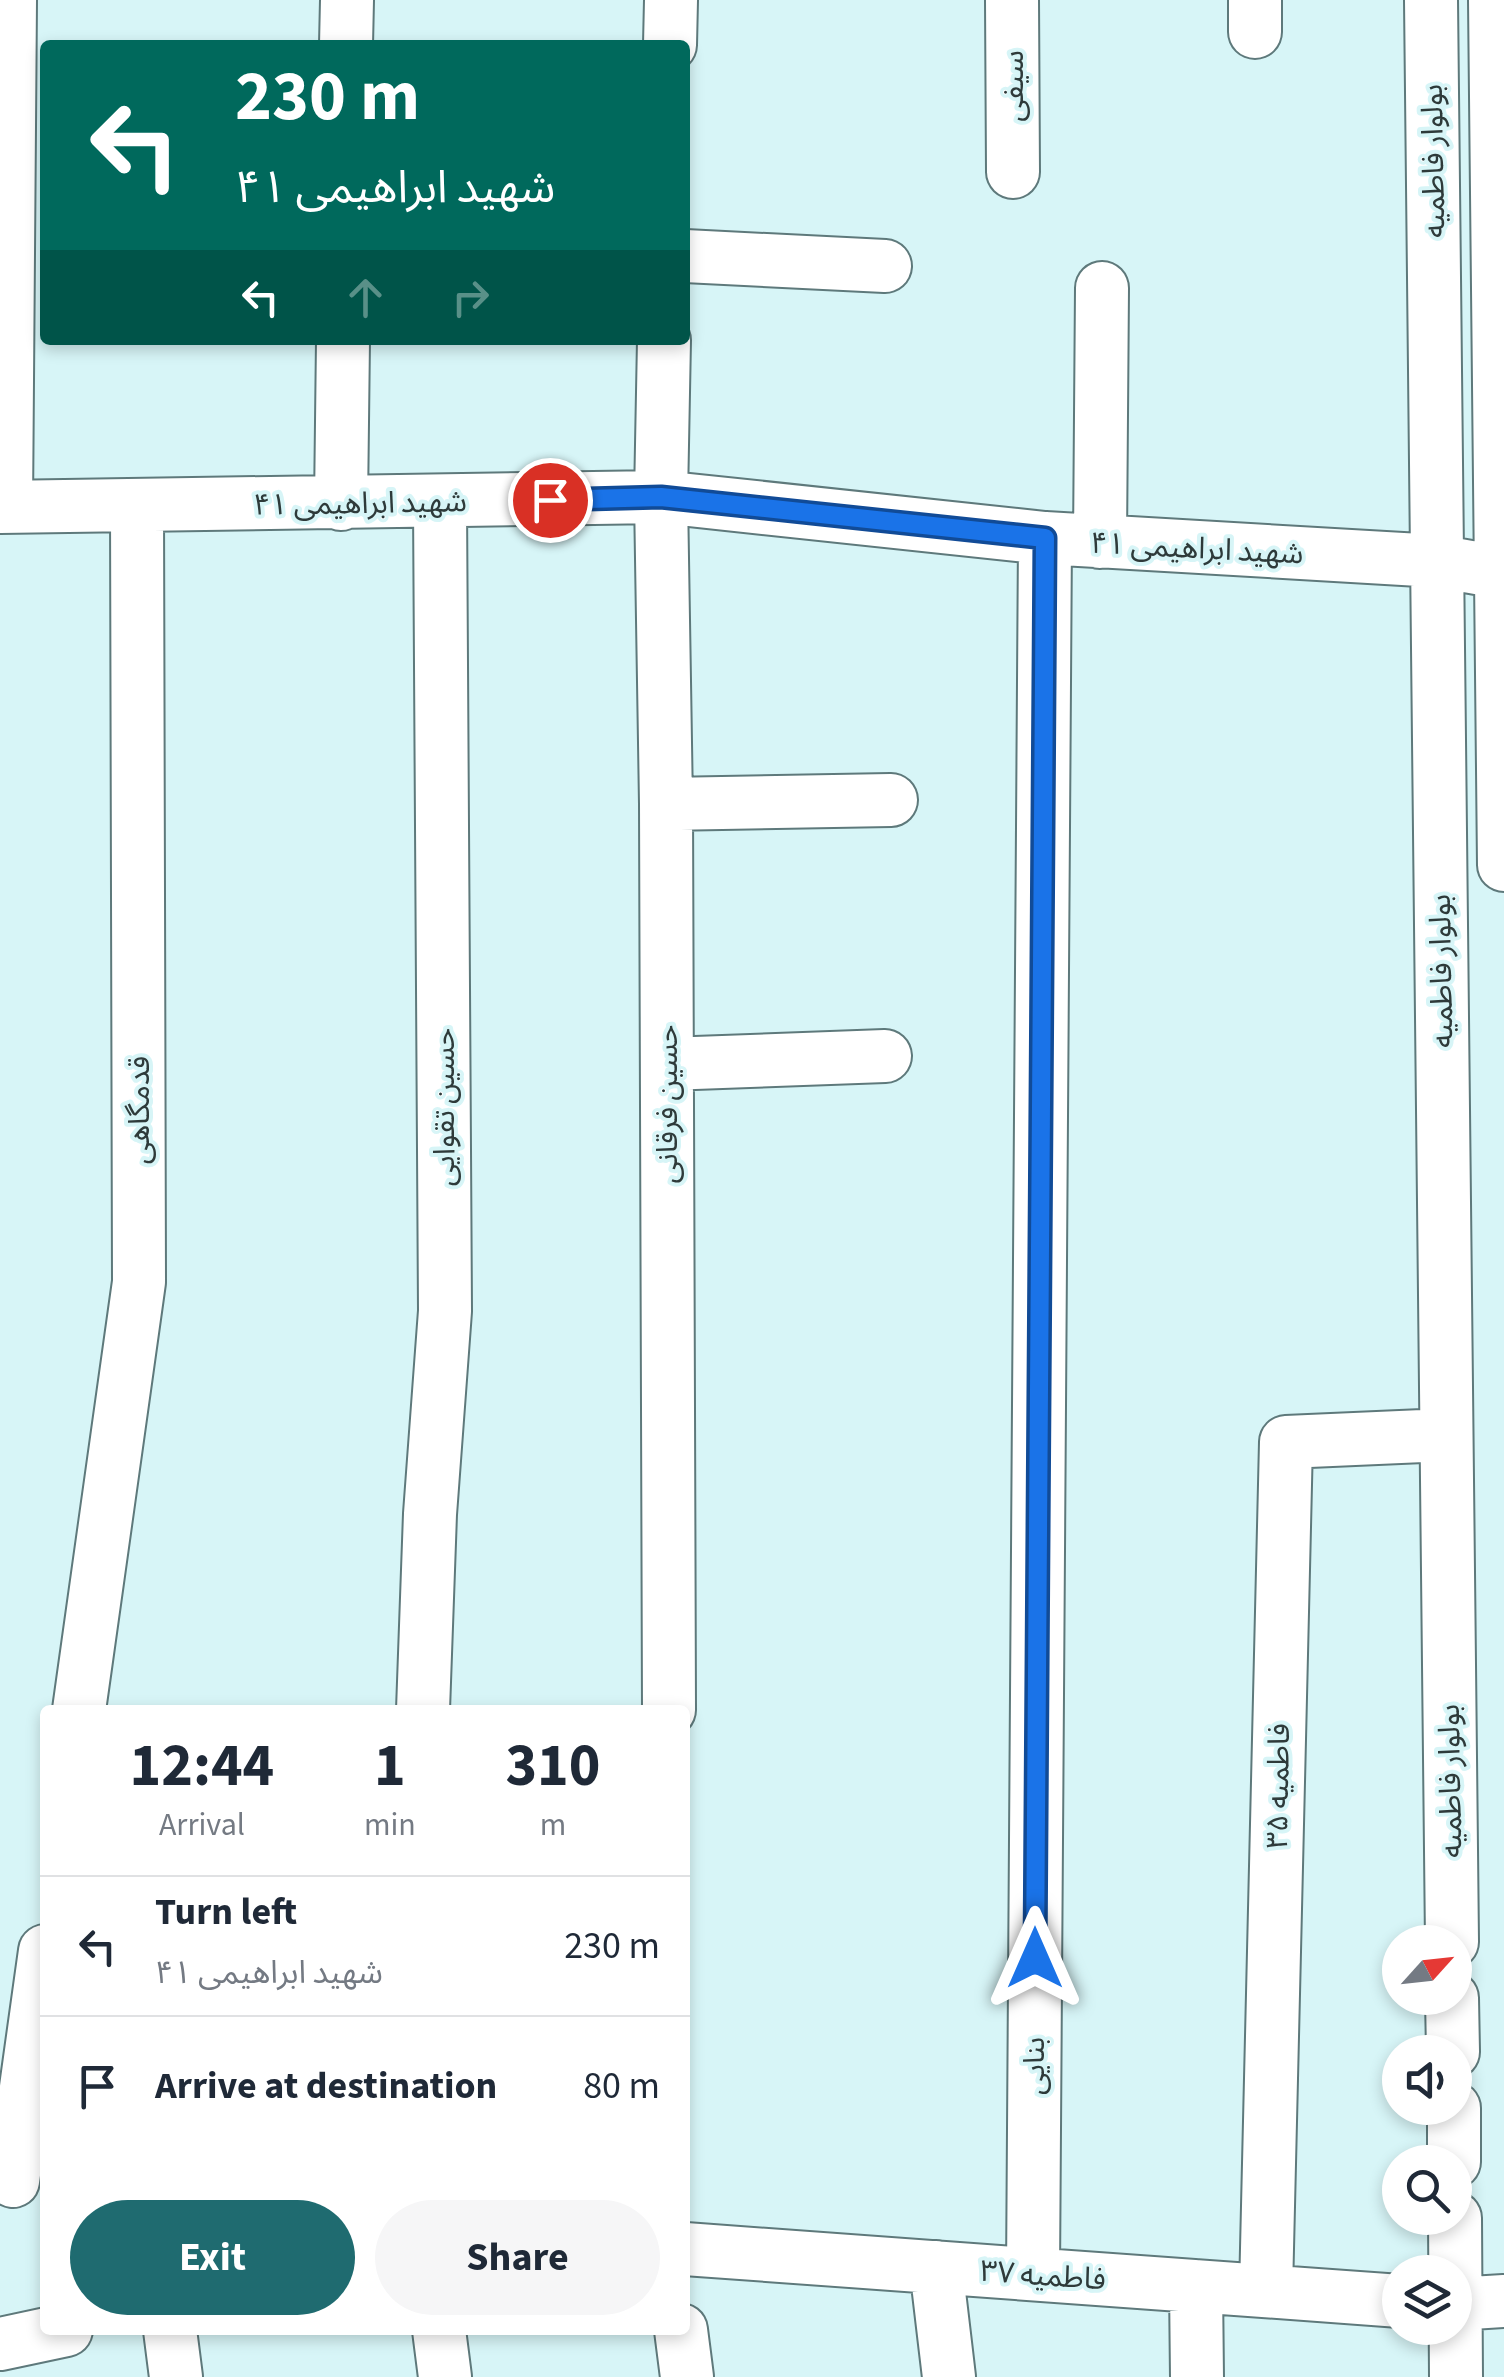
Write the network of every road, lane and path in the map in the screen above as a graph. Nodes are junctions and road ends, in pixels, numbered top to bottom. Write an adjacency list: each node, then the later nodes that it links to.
1 (10, 0): 19 (street)
2 (347, 0): 7 (street)
3 (671, 0): 8 (street)
4 (1012, 0): 9 (street, سیفی)
5 (1431, 0): 22 (street, بولوار فاطمیه)
6 (1498, 17): 23 (street)
7 (346, 40)
8 (670, 40)
9 (1013, 172)
10 (690, 256): 11 (street)
11 (885, 266)
12 (1102, 288): 21 (street)
13 (343, 345): 17 (street)
14 (664, 345): 15 (street, حسین فرقانی)
15 (661, 497): 16 (street, شهید ابراهیمی ۴۱); 20 (street, شهید ابراهیمی ۴۱); 25 (street, حسین فرقانی)
16 (440, 503): 17 (street, شهید ابراهیمی ۴۱); 31 (street, حسین تقوایی)
17 (341, 504): 18 (street, شهید ابراهیمی ۴۱)
18 (137, 506): 19 (street, شهید ابراهیمی ۴۱); 30 (street, قدمگاهی)
19 (3, 507)
20 (1045, 538): 21 (street, شهید ابراهیمی ۴۱); 38 (street, بنایی)
21 (1100, 542): 22 (street, شهید ابراهیمی ۴۱)
22 (1437, 561): 23 (street, شهید ابراهیمی ۴۱); 29 (street, بولوار فاطمیه)
23 (1502, 573): 26 (street)
24 (891, 800): 25 (street)
25 (666, 804): 28 (street, حسین فرقانی)
26 (1504, 865)
27 (885, 1056): 28 (street)
28 (667, 1064): 32 (street, حسین فرقانی)
29 (1446, 1435): 33 (street, بولوار فاطمیه); 40 (street, فاطمیه ۳۵)
30 (80, 1705)
31 (423, 1705)
32 (669, 1705)
33 (1452, 1925)
34 (40, 1986): 35 (street)
35 (12, 2181)
36 (690, 2249): 37 (street, فاطمیه ۳۷)
37 (936, 2267): 38 (street, فاطمیه ۳۷); 53 (street)
38 (1033, 2274): 39 (street, فاطمیه ۳۷)
39 (1196, 2286): 40 (street, فاطمیه ۳۷); 54 (street)
40 (1266, 2291): 41 (street, فاطمیه ۳۷)
41 (1382, 2299)
42 (1504, 2301): 43 (street)
43 (1472, 2303)
44 (42, 2335): 48 (street)
45 (171, 2335): 50 (street)
46 (441, 2335): 51 (street)
47 (682, 2335): 52 (street)
48 (0, 2344)
49 (1456, 2345): 55 (street)
50 (176, 2377)
51 (445, 2377)
52 (687, 2377)
53 (949, 2377)
54 (1197, 2377)
55 (1456, 2377)

